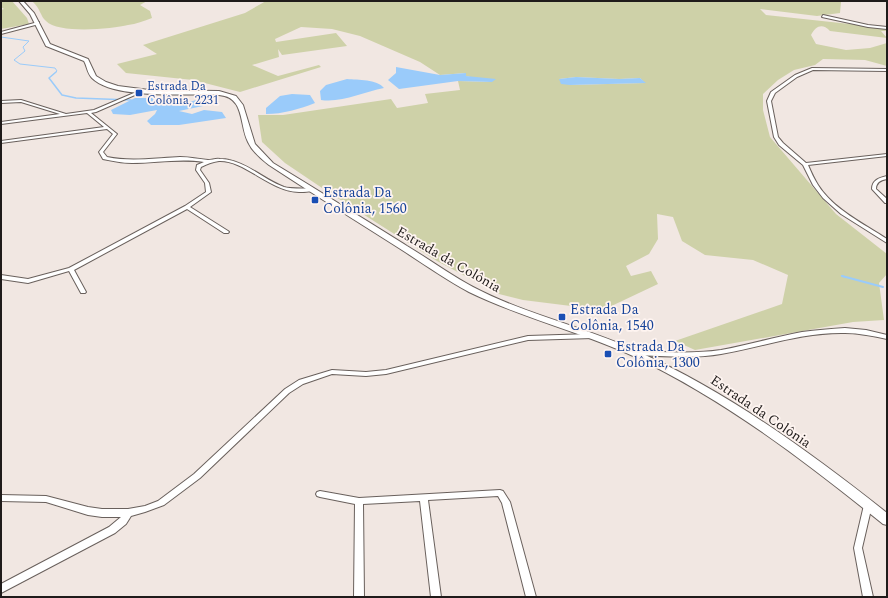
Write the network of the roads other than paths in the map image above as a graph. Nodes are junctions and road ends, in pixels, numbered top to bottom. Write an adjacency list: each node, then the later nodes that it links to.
1 (21, 1): 3 (main road, Estrada da Colônia)
2 (824, 16): 4 (street)
3 (38, 23): 5 (street); 7 (main road, Estrada da Colônia)
4 (887, 28)
5 (1, 33)
6 (887, 70): 16 (street)
7 (142, 91): 9 (street); 18 (main road, Estrada da Colônia)
8 (1, 102): 10 (street)
9 (88, 112): 10 (street); 12 (street)
10 (66, 115): 11 (street)
11 (1, 123)
12 (108, 128): 13 (street); 15 (street)
13 (1, 142)
14 (887, 155): 16 (street)
15 (208, 161): 18 (street); 20 (street)
16 (805, 164): 22 (street)
17 (887, 177): 19 (street)
18 (312, 190): 26 (main road, Estrada da Colônia)
19 (887, 202)
20 (187, 207): 21 (street); 23 (street)
21 (226, 232)
22 (887, 241)
23 (71, 269): 24 (street); 25 (street)
24 (1, 277)
25 (83, 292)
26 (592, 336): 28 (main road, Estrada da Colônia); 34 (street)
27 (887, 337): 28 (street)
28 (635, 353): 33 (main road, Estrada da Colônia)
29 (320, 494): 32 (street)
30 (424, 497): 32 (street); 38 (street); 39 (street)
31 (1, 498): 34 (street)
32 (359, 501): 37 (street)
33 (868, 505): 35 (main road, Estrada da Colônia); 40 (street)
34 (128, 513): 36 (street)
35 (887, 520)
36 (1, 589)
37 (359, 597)
38 (436, 597)
39 (531, 597)
40 (868, 597)

